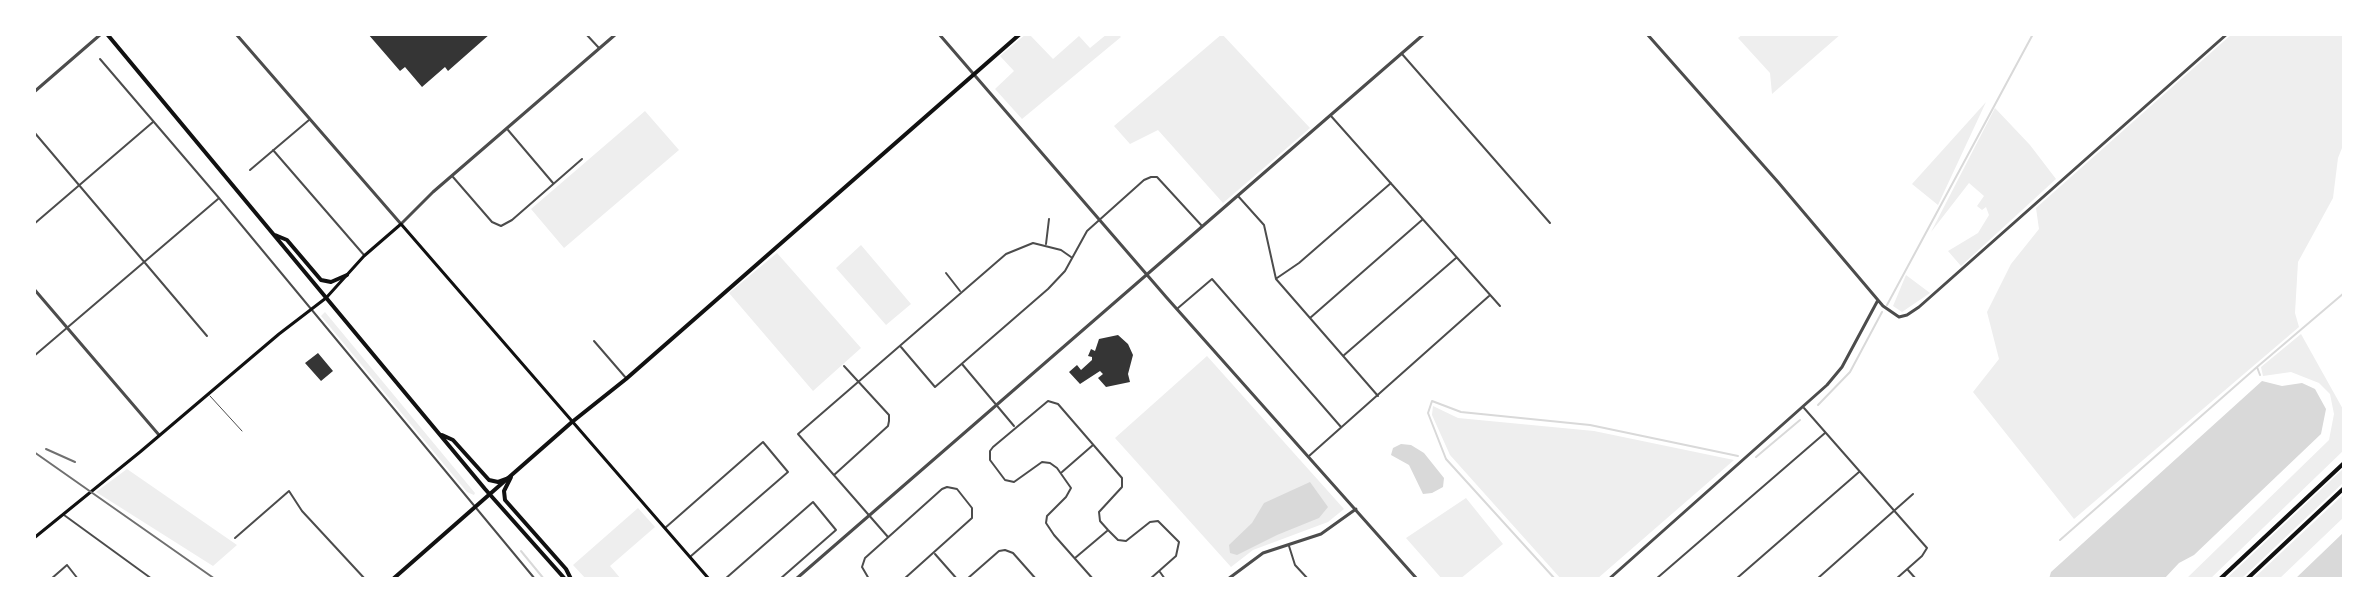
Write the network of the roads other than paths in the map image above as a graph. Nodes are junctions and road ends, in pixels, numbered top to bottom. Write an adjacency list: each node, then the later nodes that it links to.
1 (104, 34): 14 (street); 36 (main road)
2 (236, 34): 16 (street)
3 (586, 34): 10 (street)
4 (616, 34): 10 (street)
5 (939, 34): 13 (street)
6 (1020, 34): 13 (main road)
7 (1424, 34): 11 (street)
8 (1647, 34): 50 (street)
9 (2227, 34): 50 (street)
10 (599, 49): 18 (street)
11 (1402, 53): 15 (street); 32 (street)
12 (100, 59): 17 (street)
13 (974, 75): 31 (street); 63 (main road)
14 (34, 92)
15 (1330, 115): 25 (street); 27 (street)
16 (310, 119): 20 (street); 34 (street)
17 (154, 121): 26 (street); 28 (street)
18 (507, 129): 23 (street); 24 (street)
19 (34, 132): 26 (street)
20 (273, 150): 22 (street); 38 (street)
21 (582, 159): 24 (street)
22 (250, 170)
23 (451, 175): 24 (street); 34 (street)
24 (554, 183)
25 (1391, 183): 30 (street); 45 (street)
26 (79, 185): 33 (street); 41 (street)
27 (1238, 195): 35 (street); 45 (street)
28 (219, 198): 41 (street); 52 (street)
29 (1049, 219): 37 (street)
30 (1423, 219): 40 (street); 54 (street)
31 (1100, 220): 35 (street); 39 (street); 43 (street)
32 (1550, 223)
33 (34, 224)
34 (401, 224): 38 (main road); 69 (main road)
35 (1202, 226): 43 (street)
36 (274, 235): 44 (main road); 49 (main road)
37 (1046, 245): 39 (street); 47 (street)
38 (364, 256): 44 (main road)
39 (1071, 257): 61 (street)
40 (1457, 257): 48 (street); 60 (street)
41 (144, 262): 55 (street); 56 (street)
42 (946, 273): 47 (street)
43 (1147, 274): 53 (street); 67 (street)
44 (347, 275): 49 (main road)
45 (1276, 279): 54 (street)
46 (34, 289): 55 (street)
47 (961, 292): 58 (street)
48 (1490, 295): 51 (street); 66 (street)
49 (326, 298): 52 (main road); 74 (main road)
50 (1878, 300): 68 (street)
51 (1500, 306)
52 (312, 309): 65 (main road); 86 (street)
53 (1177, 309): 71 (street); 77 (street)
54 (1310, 318): 60 (street)
55 (67, 328): 59 (street); 75 (street)
56 (207, 336)
57 (594, 341): 63 (street)
58 (900, 346): 61 (street); 64 (street)
59 (34, 356)
60 (1343, 356): 66 (street)
61 (962, 364): 67 (street)
62 (844, 366): 64 (street)
63 (626, 379): 69 (main road)
64 (858, 382): 81 (street); 81 (street)
65 (209, 394): 72 (lane); 75 (main road)
66 (1378, 396): 71 (street)
67 (996, 405): 70 (street); 90 (street)
68 (1804, 408): 73 (street); 129 (street)
69 (572, 422): 82 (main road); 91 (main road)
70 (1015, 427): 76 (street); 80 (street)
71 (1341, 428): 77 (street)
72 (242, 431)
73 (1826, 432): 79 (street); 130 (street)
74 (440, 435): 82 (main road); 85 (main road)
75 (160, 436): 89 (main road)
76 (1094, 445): 80 (street); 92 (street)
77 (1308, 457): 87 (street)
78 (2344, 463): 135 (main road)
79 (1860, 471): 88 (street); 131 (street)
80 (1061, 473): 99 (street)
81 (834, 475): 90 (street)
82 (511, 477): 85 (main road); 112 (main road)
83 (2344, 488): 136 (main road)
84 (1913, 494): 88 (street)
85 (490, 495): 86 (main road); 111 (main road)
86 (476, 508): 102 (street); 109 (main road)
87 (1356, 509): 96 (street); 128 (street)
88 (1894, 511): 100 (street); 132 (street)
89 (63, 514): 94 (main road); 107 (street)
90 (869, 515): 93 (street); 116 (street)
91 (664, 528): 98 (main road); 98 (street)
92 (1108, 530): 99 (street); 101 (street)
93 (888, 537): 97 (street); 117 (street)
94 (34, 538)
95 (235, 538): 108 (street)
96 (1289, 545): 103 (street); 127 (street)
97 (934, 553): 118 (street); 119 (street)
98 (690, 557): 113 (main road)
99 (1075, 559): 122 (street)
100 (1907, 569): 133 (street); 134 (street)
101 (1159, 571): 123 (street); 124 (street)
102 (530, 573): 104 (street); 110 (street)
103 (1234, 574): 125 (street); 126 (street)
104 (525, 578)
105 (51, 579): 106 (street)
106 (78, 579)
107 (152, 579)
108 (365, 579)
109 (393, 579)
110 (535, 579)
111 (565, 579)
112 (571, 579)
113 (709, 579)
114 (725, 579): 115 (street)
115 (780, 579)
116 (796, 579)
117 (869, 579)
118 (904, 579)
119 (957, 579)
120 (967, 579): 121 (street)
121 (1036, 579)
122 (1093, 579)
123 (1150, 579)
124 (1165, 579)
125 (1228, 579)
126 (1238, 579)
127 (1308, 579)
128 (1417, 579)
129 (1609, 579)
130 (1656, 579)
131 (1736, 579)
132 (1817, 579)
133 (1896, 579)
134 (1916, 579)
135 (2220, 579)
136 (2247, 579)

